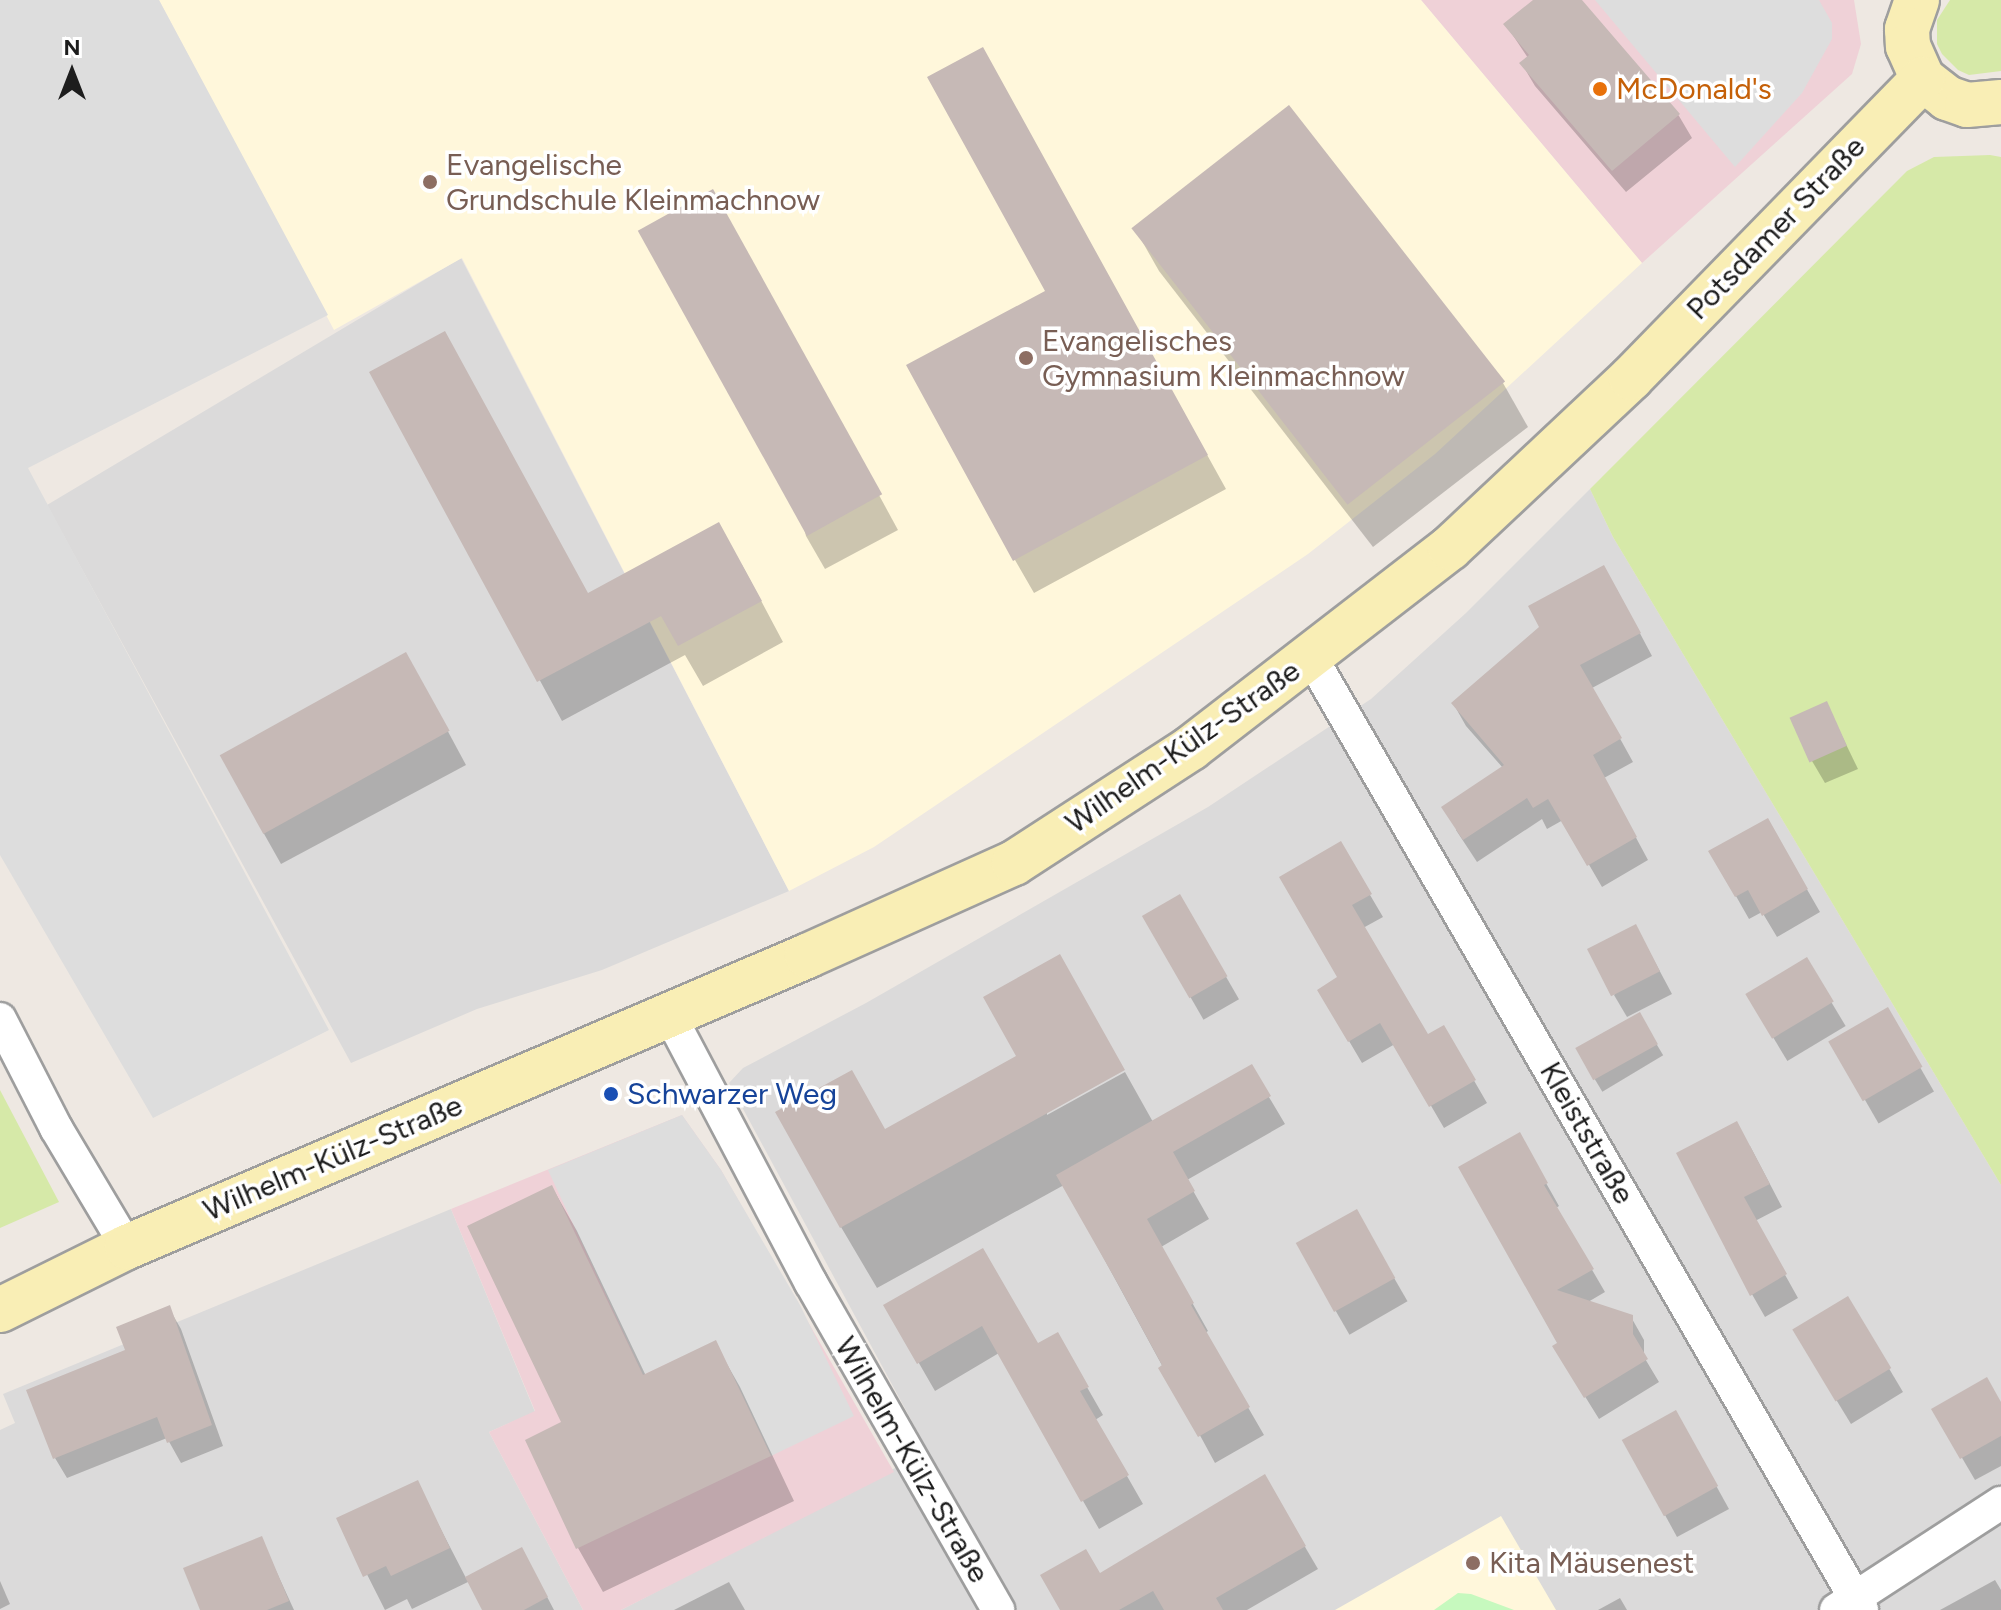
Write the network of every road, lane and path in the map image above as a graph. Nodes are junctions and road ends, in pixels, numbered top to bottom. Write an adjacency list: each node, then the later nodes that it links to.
1 (1917, 0): 2 (street)
2 (1923, 79): 3 (street); 4 (street, Potsdamer Straße)
3 (2001, 102)
4 (1631, 378): 5 (street, Wilhelm-Külz-Straße)
5 (1311, 657): 6 (street, Wilhelm-Külz-Straße); 11 (street, Kleiststraße)
6 (669, 1014): 8 (street, Wilhelm-Külz-Straße); 12 (street, Wilhelm-Külz-Straße)
7 (0, 1019): 8 (street)
8 (127, 1247): 9 (street, Wilhelm-Külz-Straße)
9 (0, 1310)
10 (2001, 1503): 11 (street)
11 (1851, 1606)
12 (998, 1610)

